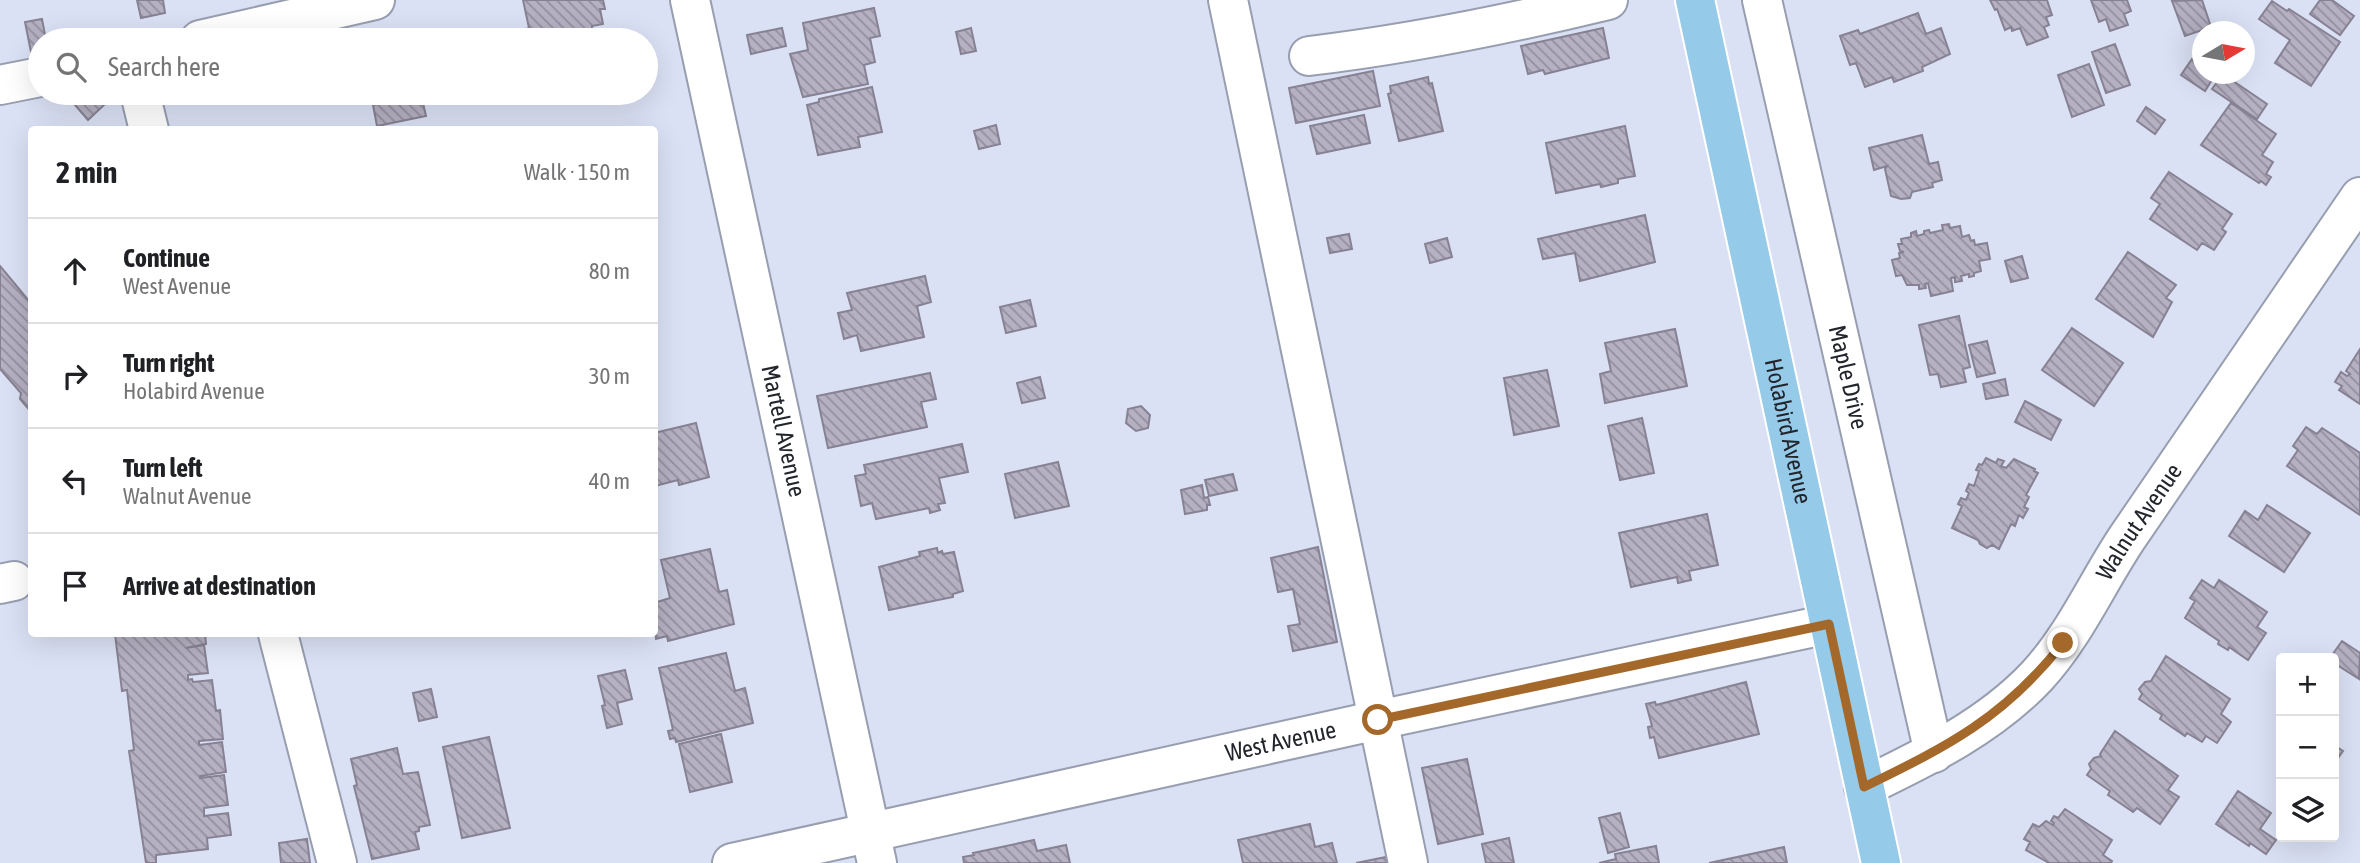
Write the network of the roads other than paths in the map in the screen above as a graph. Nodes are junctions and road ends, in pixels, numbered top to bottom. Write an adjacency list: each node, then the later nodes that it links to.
1 (375, 0): 7 (street)
2 (690, 0): 19 (street, Martell Avenue)
3 (1228, 0): 16 (street)
4 (1608, 0): 8 (street)
5 (1695, 0): 14 (main road, Holabird Avenue)
6 (1762, 0): 17 (street, Maple Drive)
7 (252, 28)
8 (1309, 56)
9 (28, 79): 10 (street)
10 (0, 85)
11 (143, 105): 12 (street)
12 (148, 126)
13 (2360, 197): 17 (street, Walnut Avenue)
14 (1829, 624): 16 (street, West Avenue); 18 (main road, Holabird Avenue)
15 (279, 637): 20 (street)
16 (1378, 720): 19 (street, West Avenue); 22 (street)
17 (1934, 753): 18 (street, Walnut Avenue)
18 (1864, 787): 23 (main road, Holabird Avenue)
19 (874, 847): 21 (street, West Avenue)
20 (337, 863)
21 (732, 863)
22 (1408, 863)
23 (1881, 863)

